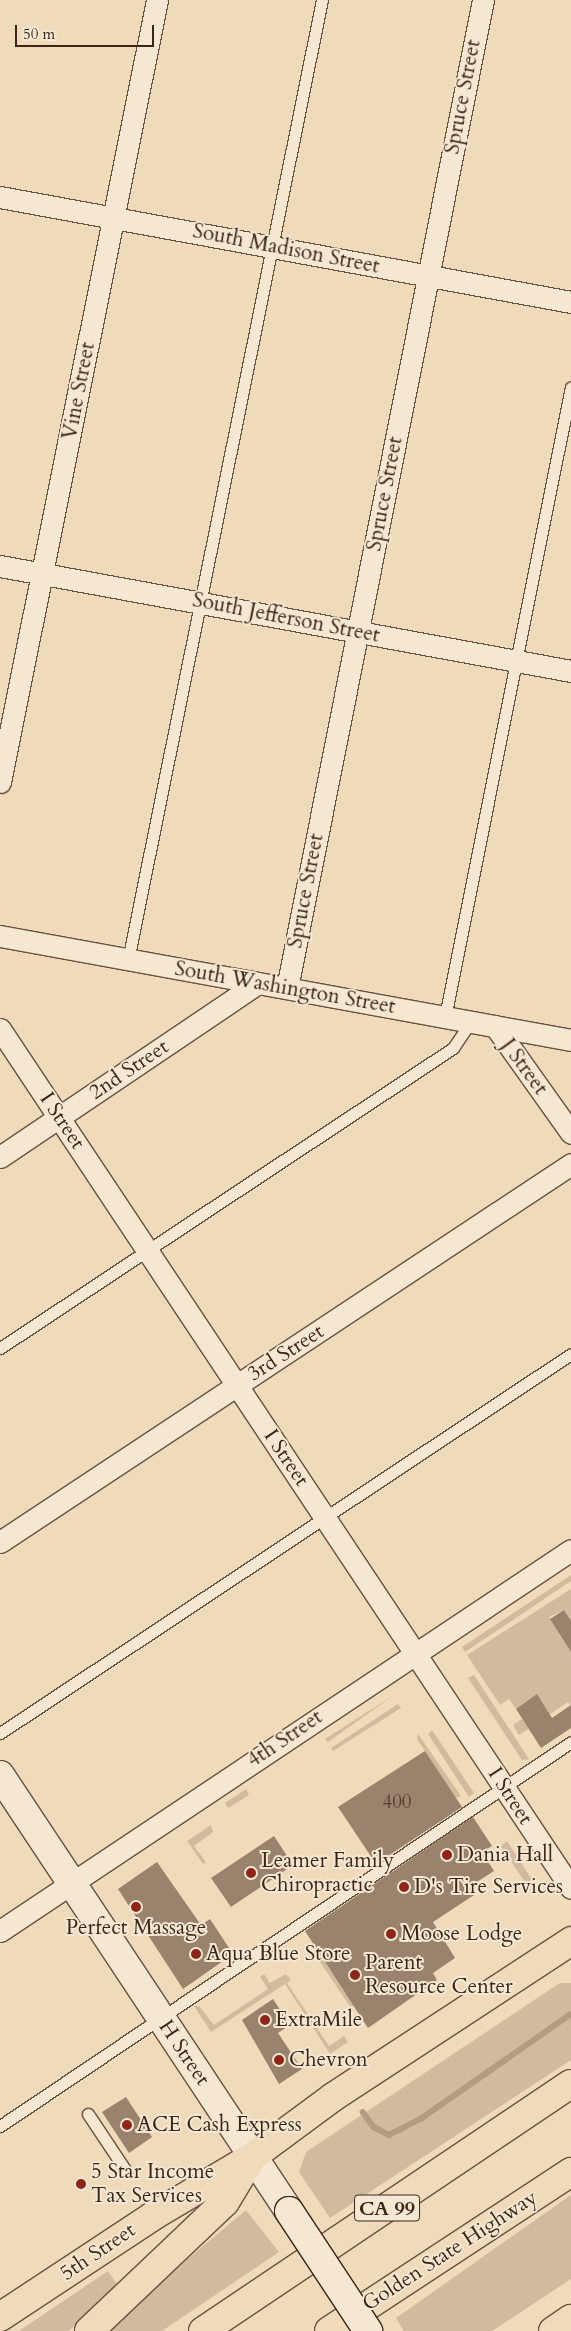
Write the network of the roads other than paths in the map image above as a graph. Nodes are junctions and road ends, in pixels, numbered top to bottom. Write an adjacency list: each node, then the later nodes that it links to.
1 (157, 0): 5 (street, Vine Street)
2 (322, 0): 6 (lane)
3 (483, 0): 7 (street, Spruce Street)
4 (0, 197): 5 (street, South Madison Street)
5 (114, 216): 6 (street, South Madison Street); 11 (street, Vine Street)
6 (270, 247): 7 (street, South Madison Street); 12 (lane)
7 (428, 275): 8 (street, South Madison Street); 13 (street, Spruce Street)
8 (571, 302)
9 (571, 387): 14 (lane)
10 (0, 566): 11 (street, South Jefferson Street)
11 (42, 574): 12 (street, South Jefferson Street); 16 (street, Vine Street)
12 (199, 602): 13 (street, South Jefferson Street); 18 (lane)
13 (358, 632): 14 (street, South Jefferson Street); 20 (street, Spruce Street)
14 (515, 662): 15 (street, South Jefferson Street); 21 (lane)
15 (571, 671)
16 (0, 782)
17 (0, 936): 18 (street, South Washington Street)
18 (128, 960): 19 (street, South Washington Street)
19 (258, 983): 20 (street, South Washington Street); 26 (street, 2nd Street)
20 (287, 988): 21 (street, South Washington Street)
21 (445, 1017): 22 (street, South Washington Street)
22 (471, 1022): 23 (street, South Washington Street); 30 (lane)
23 (495, 1026): 25 (street, South Washington Street); 27 (street, J Street)
24 (0, 1029): 26 (street, I Street)
25 (571, 1040)
26 (60, 1118): 28 (street, 2nd Street); 30 (street, I Street)
27 (571, 1133)
28 (0, 1157)
29 (571, 1164): 33 (street, 3rd Street)
30 (149, 1250): 31 (lane); 33 (street, I Street)
31 (0, 1348)
32 (571, 1354): 34 (lane)
33 (237, 1385): 34 (street, I Street); 35 (street, 3rd Street)
34 (326, 1517): 37 (street, I Street); 38 (lane)
35 (0, 1542)
36 (571, 1550): 37 (street, 4th Street)
37 (416, 1651): 41 (street, I Street); 42 (street, 4th Street)
38 (0, 1733)
39 (571, 1742): 41 (lane)
40 (0, 1775): 42 (main road, H Street)
41 (504, 1787): 43 (street, I Street); 46 (lane)
42 (71, 1883): 44 (street, 4th Street); 46 (main road, H Street)
43 (571, 1888)
44 (0, 1931)
45 (571, 1941): 50 (main road, 5th Street)
46 (160, 2018): 49 (lane); 50 (main road, H Street)
47 (571, 2084): 56 (main road, CA 99)
48 (88, 2114): 51 (lane)
49 (0, 2126)
50 (252, 2157): 53 (main road, 5th Street); 55 (main road); 58 (main road, H Street, bridge)
51 (126, 2171)
52 (571, 2172): 57 (main road, Golden State Highway)
53 (0, 2317)
54 (571, 2319): 59 (main road)
55 (89, 2331)
56 (202, 2331)
57 (329, 2331)
58 (368, 2331)
59 (553, 2331)

